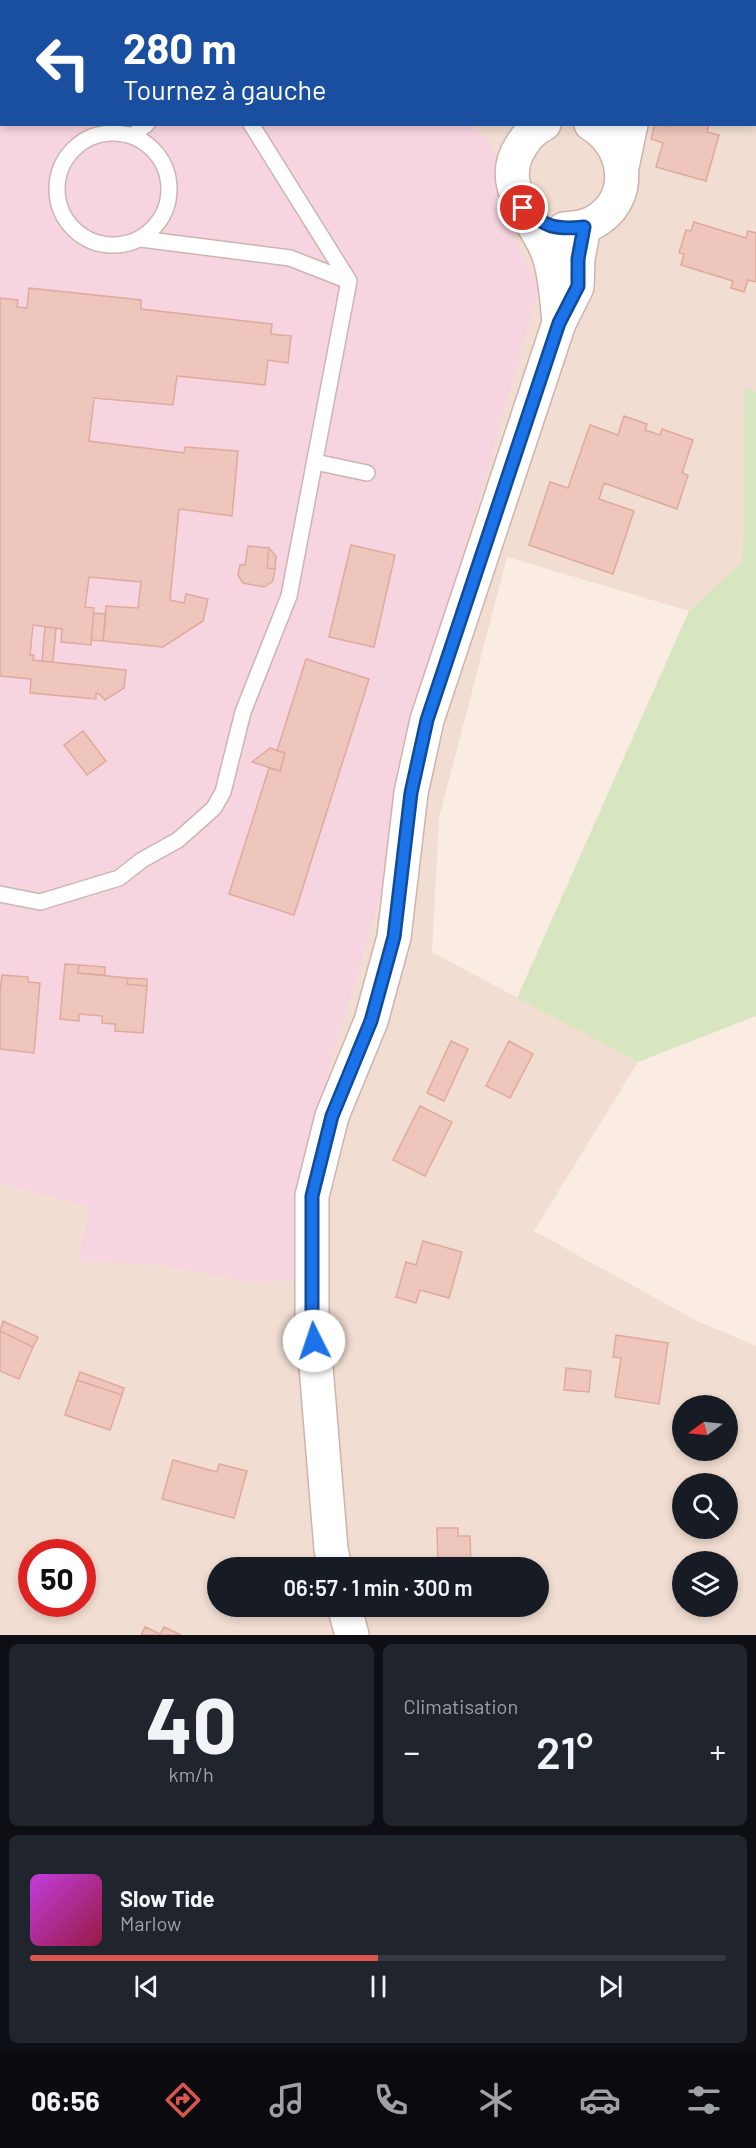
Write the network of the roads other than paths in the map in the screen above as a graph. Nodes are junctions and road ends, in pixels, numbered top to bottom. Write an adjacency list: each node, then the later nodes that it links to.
1 (144, 126): 6 (lane)
2 (252, 126): 11 (lane)
3 (594, 126): 7 (main road)
4 (631, 126): 7 (main road)
5 (528, 129): 8 (main road)
6 (132, 136): 10 (lane); 10 (lane)
7 (622, 167): 9 (main road)
8 (523, 208): 9 (main road); 12 (main road)
9 (584, 227): 12 (main road)
10 (141, 239): 11 (lane)
11 (349, 281): 13 (lane)
12 (559, 323): 16 (main road)
13 (315, 462): 14 (lane); 15 (lane)
14 (367, 473)
15 (0, 894)
16 (333, 1557)
17 (347, 1617): 18 (main road)
18 (352, 1635)

